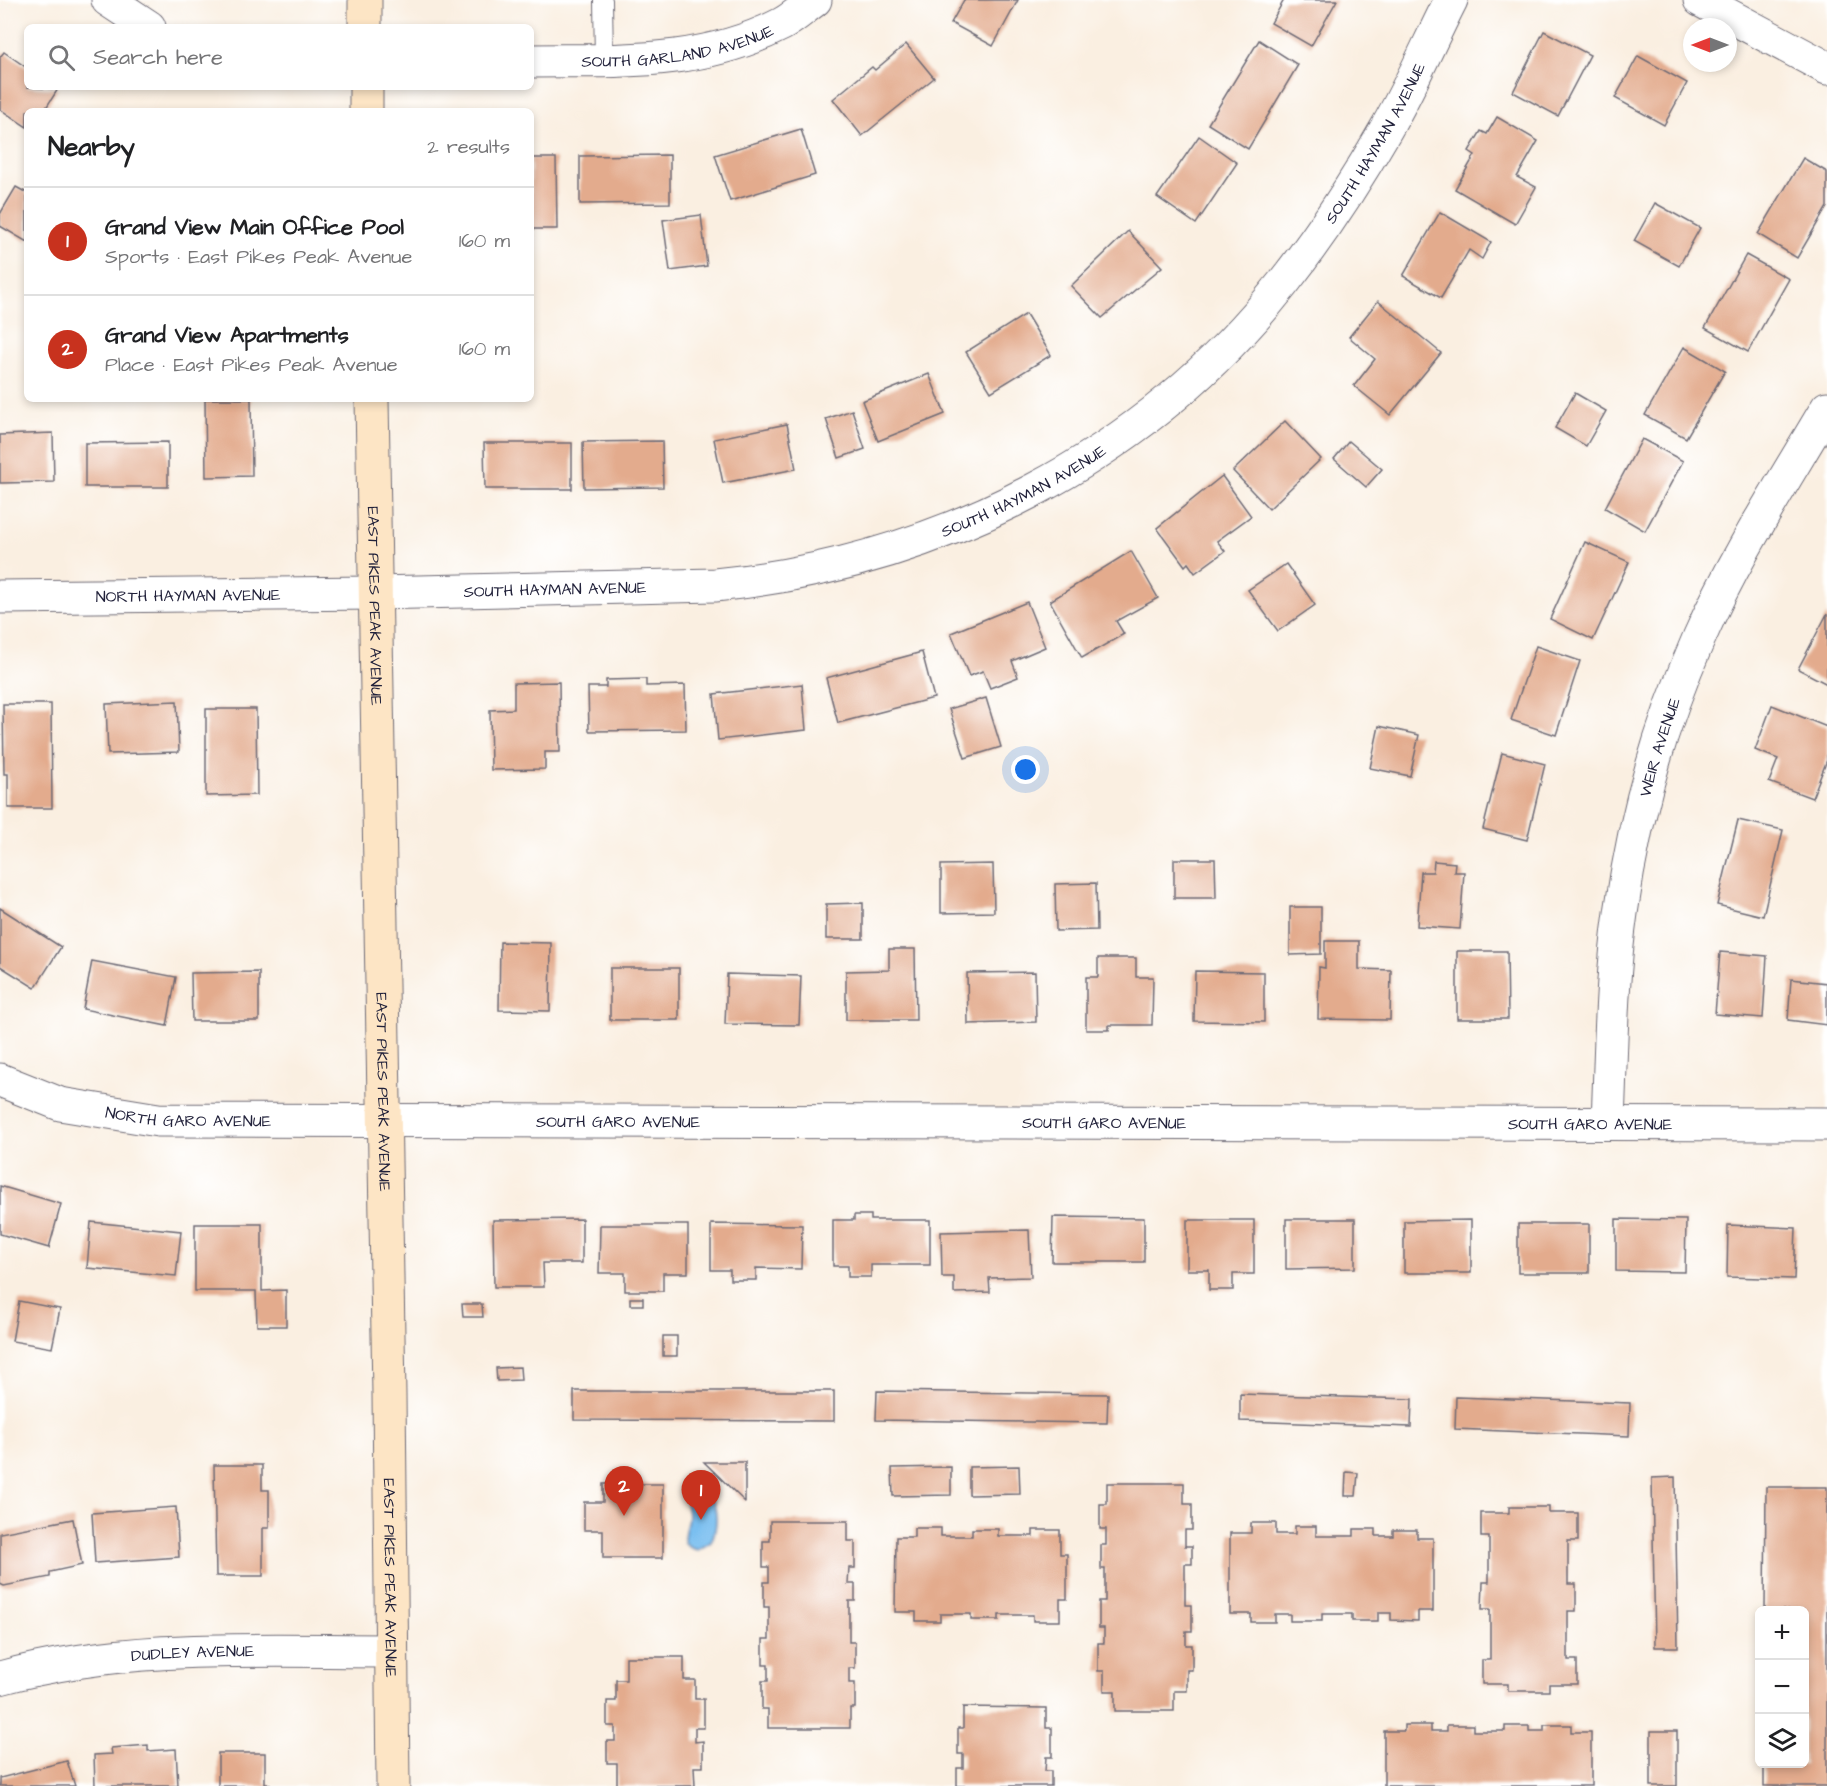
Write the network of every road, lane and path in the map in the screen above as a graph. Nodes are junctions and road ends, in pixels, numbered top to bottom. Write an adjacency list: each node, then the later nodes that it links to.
1 (108, 0): 7 (street)
2 (365, 0): 8 (main road)
3 (603, 0): 9 (lane)
4 (815, 0): 9 (street, SOUTH GARLAND AVENUE)
5 (1451, 0): 16 (street, SOUTH HAYMAN AVENUE)
6 (1700, 0): 11 (street)
7 (144, 24)
8 (365, 24)
9 (604, 60): 10 (street, SOUTH GARLAND AVENUE)
10 (534, 61)
11 (1827, 68)
12 (366, 90): 13 (main road)
13 (366, 108)
14 (372, 402): 16 (main road, EAST PIKES PEAK AVENUE)
15 (1827, 408): 20 (street, WEIR AVENUE)
16 (375, 593): 17 (street, NORTH HAYMAN AVENUE); 19 (main road, EAST PIKES PEAK AVENUE)
17 (0, 597)
18 (0, 1080): 19 (street, NORTH GARO AVENUE)
19 (382, 1119): 20 (street, SOUTH GARO AVENUE); 22 (main road, EAST PIKES PEAK AVENUE)
20 (1608, 1122): 21 (street, SOUTH GARO AVENUE)
21 (1827, 1124)
22 (390, 1651): 23 (street, DUDLEY AVENUE); 24 (main road, EAST PIKES PEAK AVENUE)
23 (0, 1678)
24 (393, 1786)

